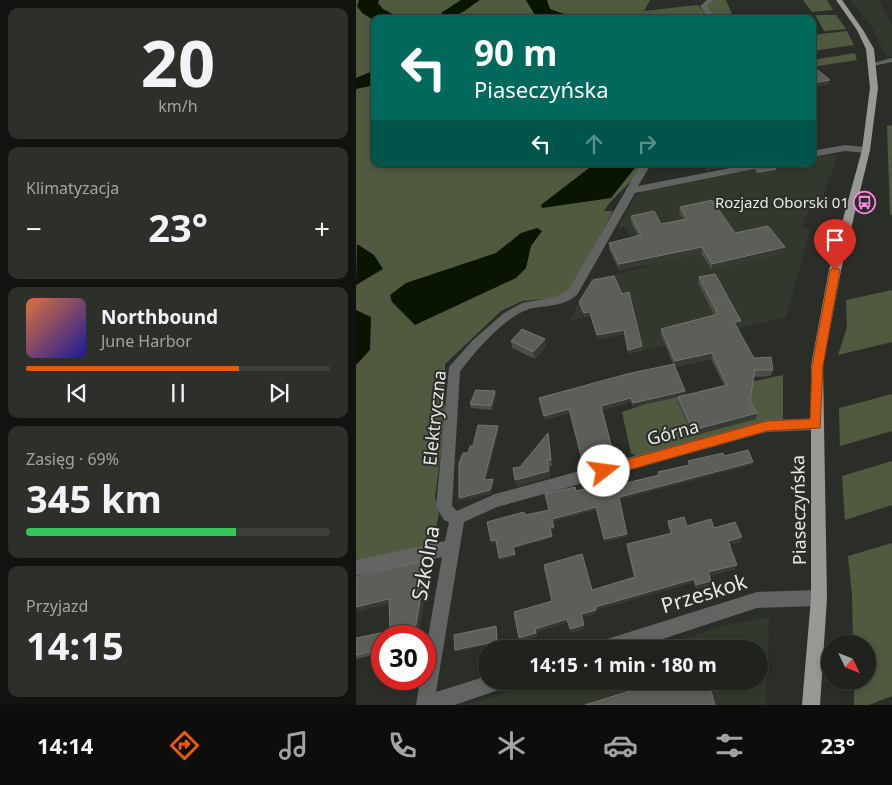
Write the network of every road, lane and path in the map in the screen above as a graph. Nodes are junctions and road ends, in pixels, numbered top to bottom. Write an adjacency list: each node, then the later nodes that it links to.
1 (711, 0): 3 (street)
2 (839, 0): 5 (main road, Piaseczyńska)
3 (711, 15)
4 (892, 60): 5 (street)
5 (873, 64): 6 (main road, Piaseczyńska)
6 (866, 150): 7 (street); 11 (main road, Piaseczyńska)
7 (816, 153)
8 (644, 167): 10 (street, Elektryczna)
9 (749, 167): 10 (street)
10 (633, 190): 12 (street, Elektryczna)
11 (816, 424): 12 (street, Górna); 15 (main road, Piaseczyńska)
12 (456, 518): 13 (street, Szkolna)
13 (450, 548): 14 (street); 18 (street, Szkolna)
14 (356, 568)
15 (819, 598): 16 (street, Przeskok); 19 (main road, Piaseczyńska)
16 (632, 640)
17 (478, 688): 18 (street)
18 (425, 705)
19 (811, 705)

